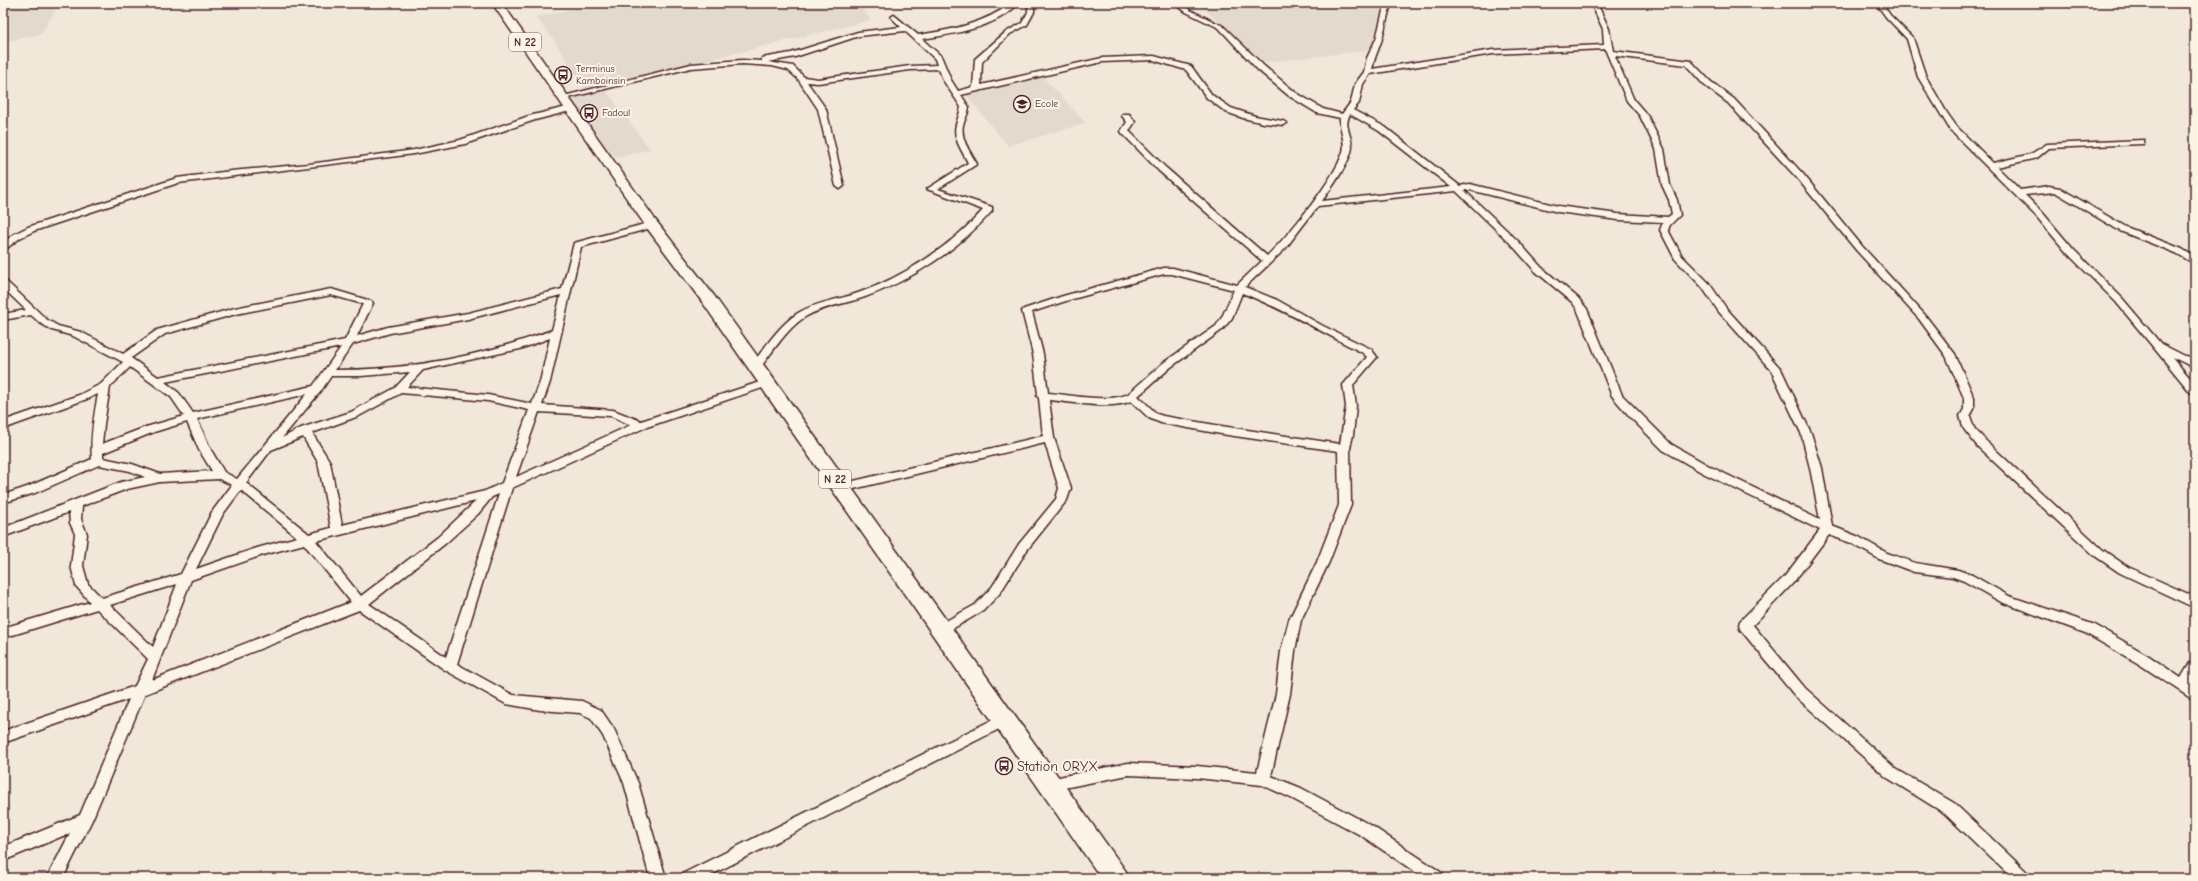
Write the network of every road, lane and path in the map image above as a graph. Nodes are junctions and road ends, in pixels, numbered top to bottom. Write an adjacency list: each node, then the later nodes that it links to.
1 (497, 3): 18 (main road, N 22)
2 (1016, 3): 10 (street)
3 (1032, 3): 16 (street)
4 (1177, 3): 19 (street)
5 (1388, 3): 14 (street)
6 (1594, 3): 11 (street)
7 (1879, 3): 23 (street)
8 (894, 17): 9 (street)
9 (906, 29): 10 (street); 12 (street)
10 (915, 38): 13 (street)
11 (1609, 50): 14 (street); 28 (street); 77 (street)
12 (742, 62): 15 (street); 18 (street)
13 (942, 67): 15 (street); 17 (street)
14 (1368, 72): 19 (street)
15 (802, 80): 24 (street)
16 (977, 88): 17 (street); 21 (street)
17 (956, 94): 43 (street)
18 (567, 103): 29 (main road, N 22); 30 (street)
19 (1346, 114): 25 (street); 27 (street)
20 (1126, 116): 31 (street)
21 (1283, 123)
22 (2141, 142): 23 (street)
23 (1991, 166): 26 (street)
24 (840, 186)
25 (1456, 187): 27 (street); 28 (street); 71 (street)
26 (2018, 193): 32 (street); 40 (street)
27 (1316, 204): 31 (street)
28 (1670, 220): 71 (street)
29 (652, 225): 35 (street); 43 (main road, N 22)
30 (3, 248)
31 (1267, 261): 34 (street)
32 (2195, 261)
33 (3, 283): 36 (street)
34 (1239, 288): 52 (street); 53 (street); 60 (street)
35 (565, 291): 38 (street); 39 (street)
36 (32, 312): 37 (street); 41 (street)
37 (3, 317)
38 (557, 332): 44 (street); 54 (street)
39 (349, 342): 41 (street); 45 (street); 46 (street)
40 (2156, 345): 42 (street); 51 (street)
41 (126, 360): 46 (street); 48 (street)
42 (2195, 365)
43 (756, 367): 47 (main road, N 22)
44 (420, 368): 45 (street); 50 (street)
45 (328, 373): 49 (street)
46 (155, 381): 55 (street)
47 (766, 383): 57 (street); 67 (main road, N 22)
48 (105, 386): 56 (street); 62 (street)
49 (317, 389): 55 (street); 61 (street)
50 (398, 390): 54 (street); 58 (street)
51 (2195, 390)
52 (1042, 396): 53 (street); 59 (street)
53 (1132, 396): 60 (street)
54 (535, 408): 57 (street); 66 (street)
55 (191, 418): 62 (street); 63 (street)
56 (3, 425)
57 (640, 425): 66 (street)
58 (305, 431): 61 (street); 72 (street)
59 (1048, 438): 67 (street); 79 (street)
60 (1344, 448): 89 (street)
61 (266, 449): 65 (street)
62 (97, 456): 64 (street); 69 (street)
63 (220, 475): 64 (street); 65 (street)
64 (160, 478): 70 (street)
65 (241, 485): 74 (street); 75 (street)
66 (507, 486): 68 (street); 82 (street)
67 (842, 488): 79 (main road, N 22)
68 (488, 494): 72 (street); 78 (street)
69 (3, 499)
70 (77, 504): 73 (street); 76 (street)
71 (1827, 529): 84 (street); 98 (street)
72 (337, 530): 74 (street)
73 (3, 533)
74 (307, 539): 75 (street); 78 (street)
75 (186, 578): 76 (street); 81 (street)
76 (101, 603): 80 (street); 81 (street)
77 (2195, 603)
78 (360, 604): 82 (street); 85 (street)
79 (940, 631): 87 (main road, N 22)
80 (3, 633)
81 (155, 658): 85 (street)
82 (450, 666): 94 (street)
83 (2195, 667): 84 (street)
84 (2183, 687): 86 (street)
85 (140, 690): 88 (street); 91 (street)
86 (2195, 696)
87 (1004, 720): 90 (main road, N 22); 95 (street)
88 (3, 737)
89 (1263, 779): 90 (street); 97 (street)
90 (1049, 785): 96 (main road, N 22)
91 (85, 820): 92 (street); 93 (street)
92 (3, 854)
93 (55, 878)
94 (658, 878)
95 (689, 878)
96 (1116, 878)
97 (1437, 878)
98 (2022, 878)

